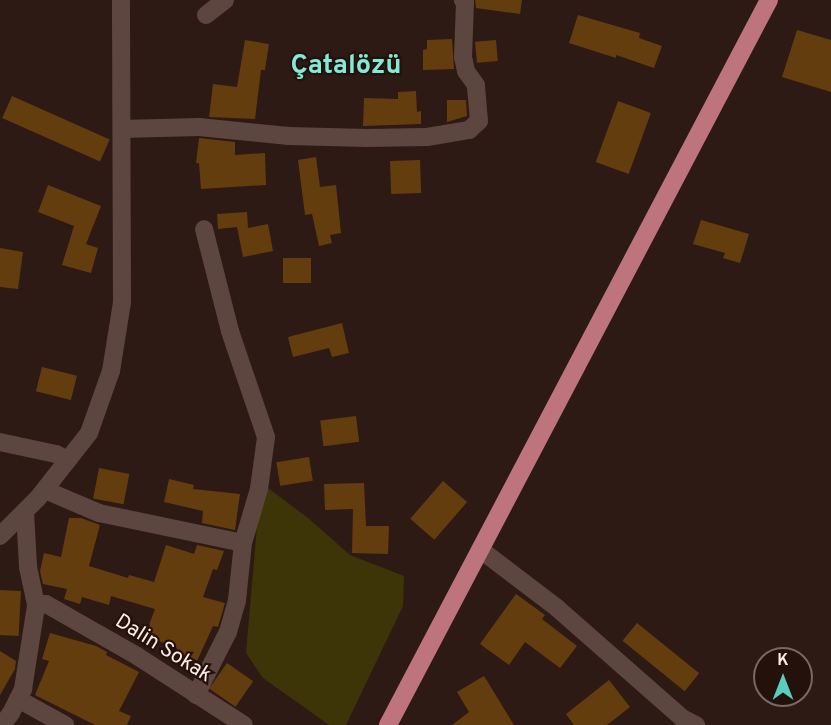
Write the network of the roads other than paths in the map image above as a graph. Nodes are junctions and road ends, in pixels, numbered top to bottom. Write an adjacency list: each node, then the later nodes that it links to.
1 (121, 0): 6 (street)
2 (225, 0): 5 (street)
3 (463, 0): 6 (street)
4 (769, 0): 14 (main road)
5 (206, 15)
6 (122, 129): 9 (street)
7 (204, 229): 13 (street)
8 (0, 442): 9 (street)
9 (69, 460): 10 (street)
10 (45, 490): 11 (street); 13 (street)
11 (25, 511): 12 (street); 15 (street)
12 (0, 536)
13 (243, 543): 16 (street)
14 (481, 550): 21 (main road); 22 (street)
15 (36, 606): 16 (street, Dalin Sokak); 17 (street)
16 (195, 695): 20 (street, Dalin Sokak)
17 (18, 699): 18 (street); 19 (street)
18 (2, 725)
19 (65, 725)
20 (244, 725)
21 (388, 725)
22 (696, 725)

